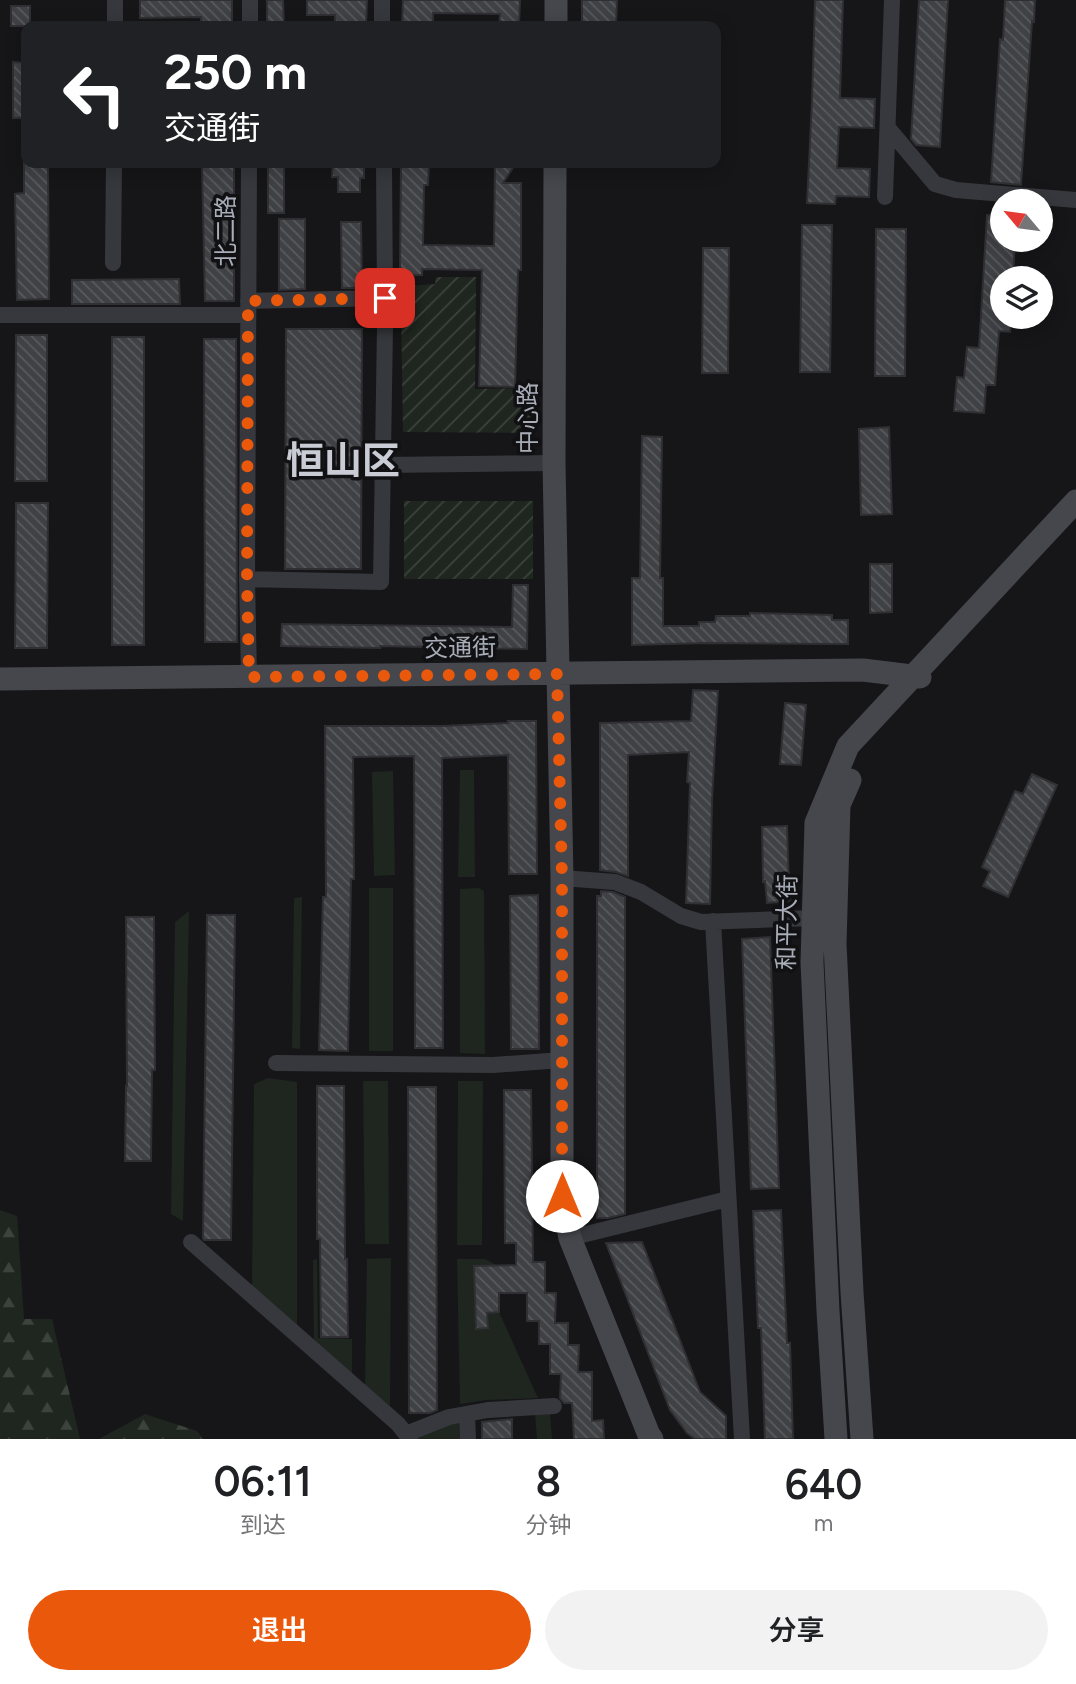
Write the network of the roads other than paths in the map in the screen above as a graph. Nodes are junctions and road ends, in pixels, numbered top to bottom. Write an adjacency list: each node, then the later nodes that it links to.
1 (115, 0): 6 (street)
2 (250, 0): 7 (street)
3 (382, 0): 8 (street)
4 (556, 0): 9 (street)
5 (892, 0): 10 (street)
6 (115, 21)
7 (250, 21)
8 (382, 21)
9 (556, 21)
10 (888, 128): 15 (street); 16 (street)
11 (114, 168): 17 (street)
12 (249, 168): 18 (street, 北二路)
13 (383, 168): 18 (street)
14 (555, 168): 21 (street, 中心路)
15 (886, 197)
16 (1076, 200)
17 (113, 263)
18 (248, 308): 19 (street); 25 (street, 北二路)
19 (0, 315)
20 (385, 327): 22 (street)
21 (554, 463): 22 (street); 26 (street, 中心路)
22 (383, 465): 25 (street)
23 (1076, 501): 28 (street, 和平大街)
24 (1076, 510): 28 (street, 和平大街)
25 (247, 579): 27 (street, 北二路)
26 (557, 674): 27 (street, 交通街); 28 (street, 交通街); 30 (street, 中心路)
27 (249, 677): 29 (street, 交通街)
28 (916, 677): 31 (street, 和平大街); 45 (street, 和平大街)
29 (0, 680)
30 (562, 878): 32 (street); 33 (street, 中心路)
31 (813, 918): 32 (street); 44 (street, 和平大街)
32 (713, 921): 35 (street)
33 (562, 1060): 34 (street); 36 (street, 中心路)
34 (276, 1063)
35 (728, 1199): 36 (street); 43 (street)
36 (570, 1238): 42 (street, 中心路)
37 (191, 1242): 40 (street)
38 (555, 1406): 39 (street)
39 (467, 1414): 40 (street); 41 (street)
40 (407, 1436)
41 (468, 1439)
42 (652, 1439)
43 (742, 1439)
44 (836, 1439)
45 (862, 1439)

